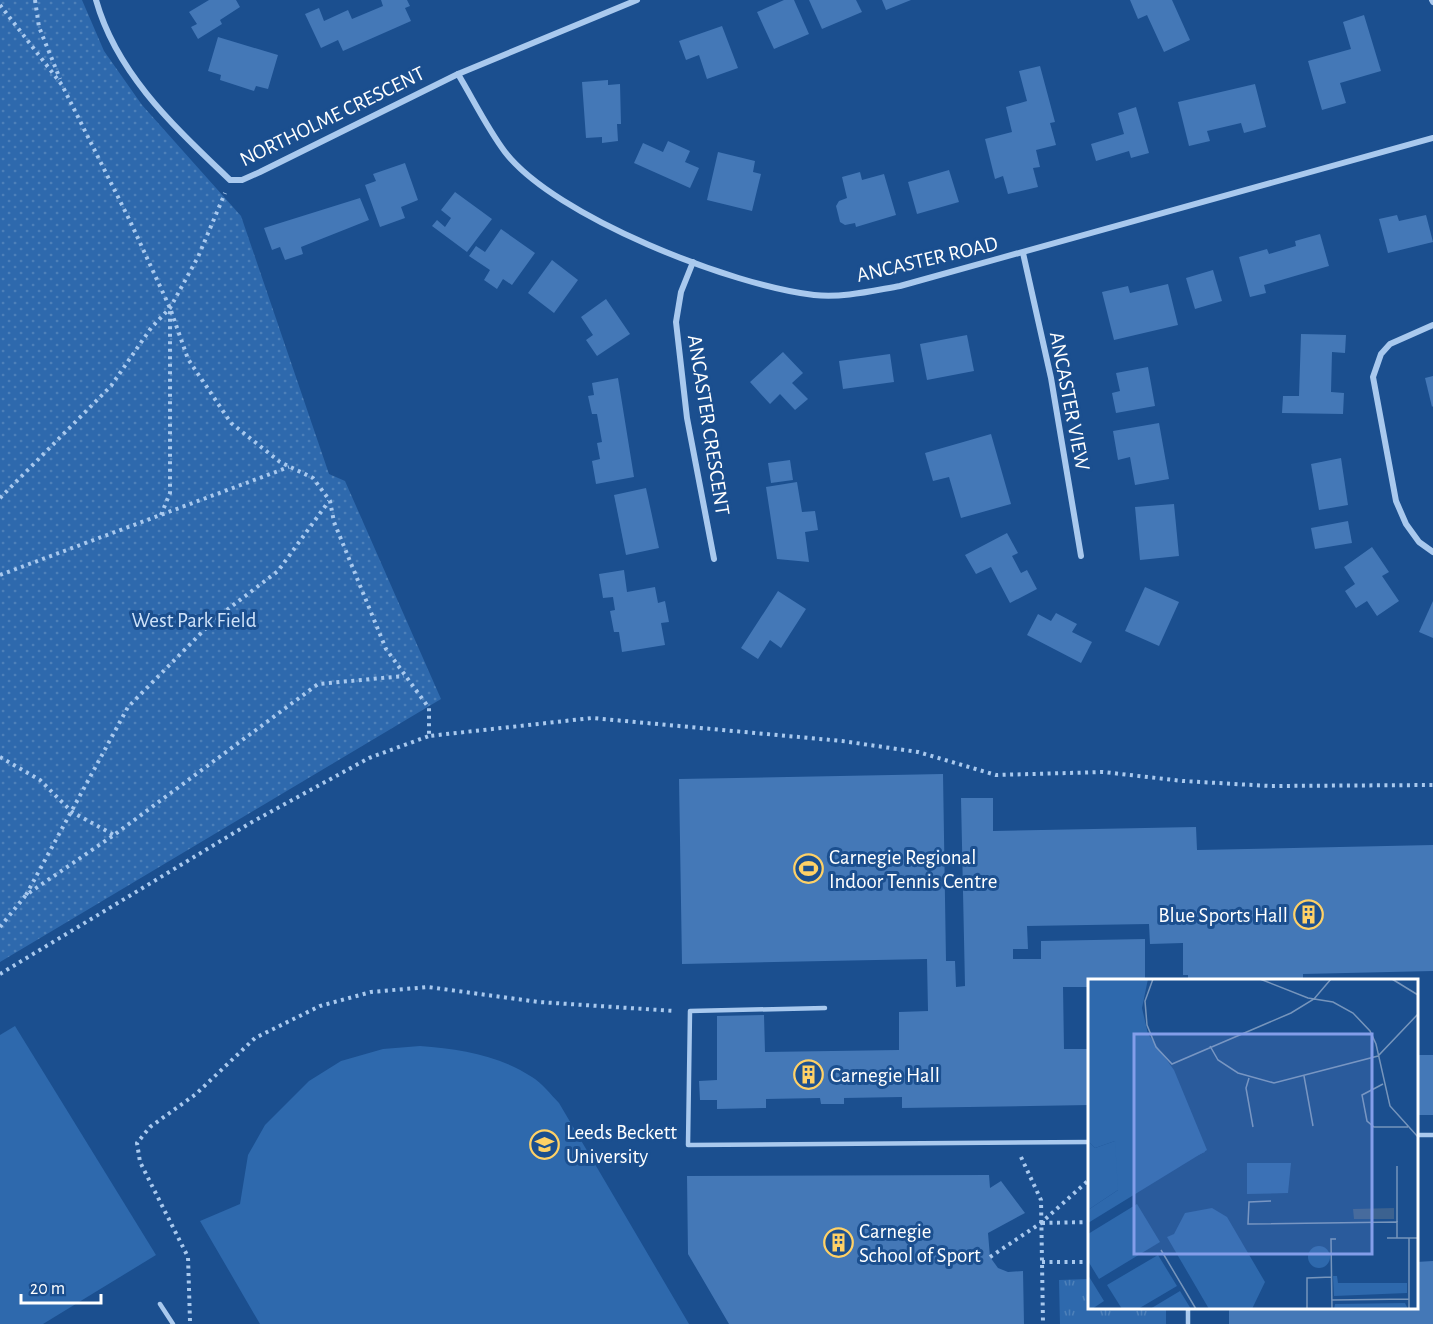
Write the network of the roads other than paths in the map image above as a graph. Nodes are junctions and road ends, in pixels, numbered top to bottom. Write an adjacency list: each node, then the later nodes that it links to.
1 (96, 0): 3 (street, NORTHOLME CRESCENT)
2 (637, 0): 3 (street, NORTHOLME CRESCENT)
3 (458, 74): 6 (street, ANCASTER ROAD)
4 (1433, 138): 5 (street, ANCASTER ROAD)
5 (1023, 253): 6 (street, ANCASTER ROAD); 9 (street, ANCASTER VIEW)
6 (693, 262): 10 (street, ANCASTER CRESCENT)
7 (1433, 325): 8 (street)
8 (1433, 552)
9 (1081, 556)
10 (714, 559)
11 (825, 1008): 14 (lane)
12 (1433, 1134): 13 (lane)
13 (1418, 1135)
14 (1088, 1142)
15 (160, 1304): 16 (lane)
16 (172, 1324)

